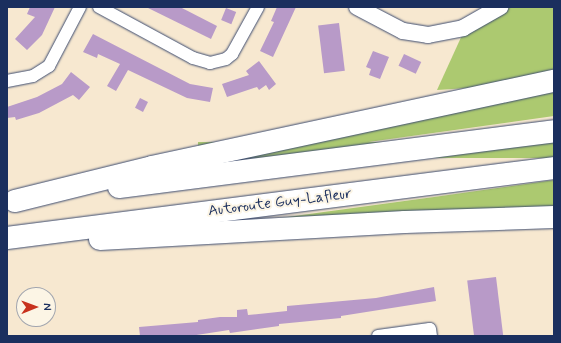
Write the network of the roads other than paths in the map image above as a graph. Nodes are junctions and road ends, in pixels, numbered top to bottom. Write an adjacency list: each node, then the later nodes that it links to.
1 (80, 7): 6 (street)
2 (98, 7): 3 (street)
3 (258, 7)
4 (357, 7): 5 (street)
5 (500, 7)
6 (7, 81)
7 (554, 81): 10 (highway)
8 (554, 131): 10 (highway)
9 (554, 168): 14 (highway, Autoroute Guy-Lafleur)
10 (11, 201)
11 (531, 218): 12 (highway); 13 (highway); 15 (highway)
12 (554, 218)
13 (554, 232)
14 (7, 238)
15 (7, 243)
16 (378, 336): 17 (street)
17 (431, 336)

